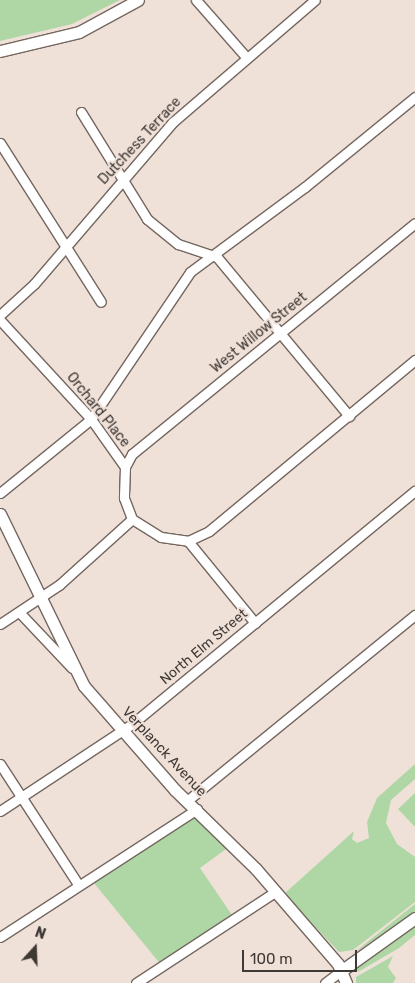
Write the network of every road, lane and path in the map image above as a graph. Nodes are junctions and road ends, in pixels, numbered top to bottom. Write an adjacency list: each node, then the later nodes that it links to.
1 (138, 0): 4 (street)
2 (196, 0): 5 (street)
3 (315, 0): 5 (street, Dutchess Terrace)
4 (0, 51)
5 (246, 57): 9 (street, Dutchess Terrace)
6 (415, 97): 12 (street)
7 (82, 112): 9 (street)
8 (0, 143): 11 (street)
9 (122, 179): 11 (street, Dutchess Terrace); 12 (street)
10 (415, 224): 16 (street, West Willow Street)
11 (65, 248): 13 (street); 14 (street, Dutchess Terrace)
12 (212, 253): 16 (street); 19 (street)
13 (101, 302)
14 (0, 315)
15 (0, 320): 19 (street, Orchard Place)
16 (278, 334): 18 (street); 20 (street, West Willow Street)
17 (415, 360): 18 (street)
18 (349, 416): 25 (street)
19 (91, 419): 20 (street, Orchard Place); 21 (street)
20 (125, 467): 24 (street, Orchard Place)
21 (0, 493)
22 (414, 494): 29 (street, North Elm Street)
23 (0, 514): 26 (street, Verplanck Avenue)
24 (132, 519): 25 (street); 26 (street)
25 (188, 541): 29 (street)
26 (39, 597): 27 (street); 31 (street, Verplanck Avenue)
27 (19, 612): 30 (street); 31 (street)
28 (415, 615): 35 (street)
29 (255, 623): 32 (street, North Elm Street)
30 (0, 624)
31 (72, 668): 32 (street, Verplanck Avenue)
32 (123, 730): 34 (street, North Elm Street); 35 (street, Verplanck Avenue)
33 (0, 764): 34 (street)
34 (22, 796): 37 (street, North Elm Street); 38 (street)
35 (188, 800): 36 (street, Verplanck Avenue)
36 (197, 809): 38 (street); 39 (street, Verplanck Avenue)
37 (0, 811)
38 (78, 884): 41 (street)
39 (275, 892): 42 (street, Verplanck Avenue); 43 (street)
40 (415, 918): 42 (street)
41 (0, 937)
42 (341, 971): 44 (street); 45 (street, Verplanck Avenue)
43 (140, 982)
44 (325, 983)
45 (346, 983)

